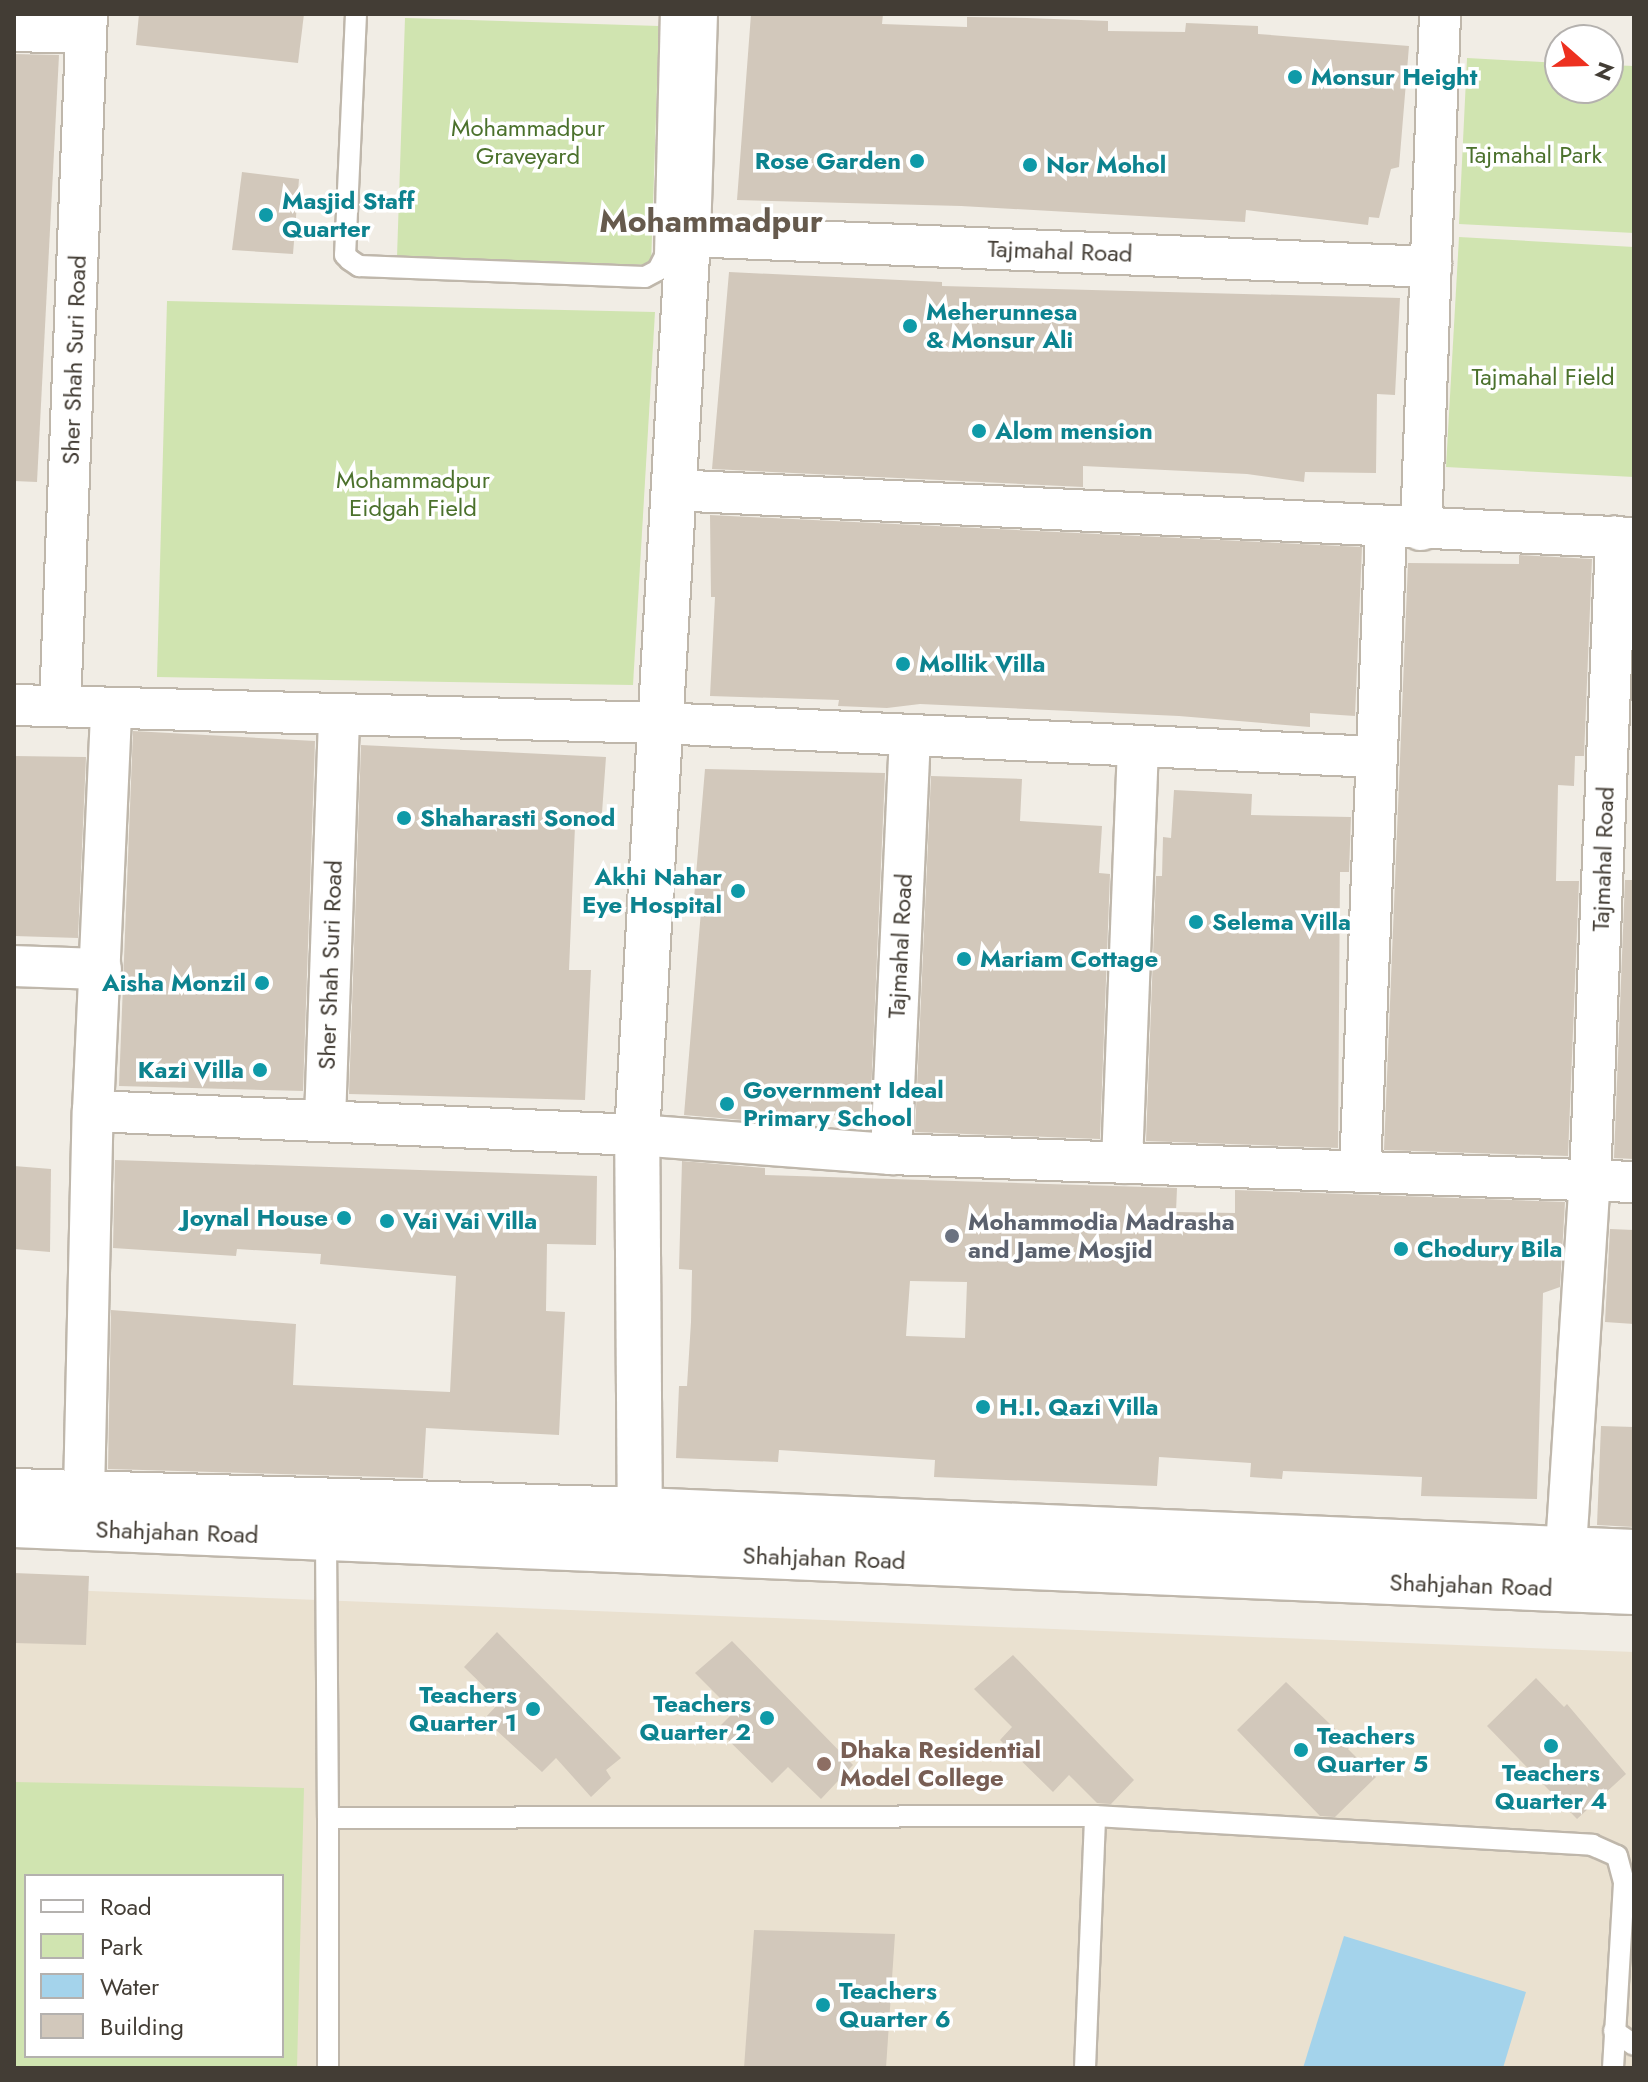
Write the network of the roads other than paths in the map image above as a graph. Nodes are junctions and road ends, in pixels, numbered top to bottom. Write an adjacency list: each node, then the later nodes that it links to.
1 (356, 14): 2 (lane)
2 (671, 14)
3 (695, 14): 7 (street)
4 (1440, 14): 8 (street)
5 (87, 24): 6 (street); 13 (street, Sher Shah Suri Road)
6 (14, 31)
7 (688, 236): 8 (street, Tajmahal Road); 9 (street)
8 (1431, 267): 10 (street)
9 (672, 490): 10 (street, Tajmahal Road); 16 (street)
10 (1403, 529): 11 (street, Tajmahal Road); 19 (street)
11 (1625, 538): 28 (street, Tajmahal Road)
12 (14, 705): 13 (street)
13 (60, 706): 14 (street)
14 (111, 708): 15 (street); 21 (street)
15 (339, 714): 16 (street); 23 (street, Sher Shah Suri Road)
16 (659, 723): 17 (street); 24 (street)
17 (910, 739): 18 (street); 25 (street, Tajmahal Road)
18 (1138, 746): 19 (street); 26 (street)
19 (1374, 757): 27 (street)
20 (14, 966): 21 (street)
21 (101, 969): 22 (street)
22 (93, 1111): 23 (street); 31 (street)
23 (325, 1120): 24 (street)
24 (637, 1135): 25 (street); 33 (street)
25 (891, 1154): 26 (street)
26 (1122, 1163): 27 (street)
27 (1360, 1171): 28 (street)
28 (1590, 1180): 29 (street); 35 (street, Tajmahal Road)
29 (1634, 1182)
30 (14, 1491): 31 (street, Shahjahan Road)
31 (84, 1493): 33 (street, Shahjahan Road)
32 (14, 1525): 34 (street, Shahjahan Road)
33 (640, 1530): 34 (street, Shahjahan Road); 35 (street, Shahjahan Road); 37 (street, Shahjahan Road)
34 (326, 1538): 39 (lane)
35 (1566, 1548): 36 (street, Shahjahan Road)
36 (1634, 1552)
37 (1634, 1592)
38 (1095, 1816): 39 (lane); 40 (lane); 43 (lane)
39 (328, 1818): 42 (lane)
40 (1614, 2031): 41 (lane); 44 (lane)
41 (1634, 2045)
42 (328, 2068)
43 (1085, 2068)
44 (1613, 2068)

